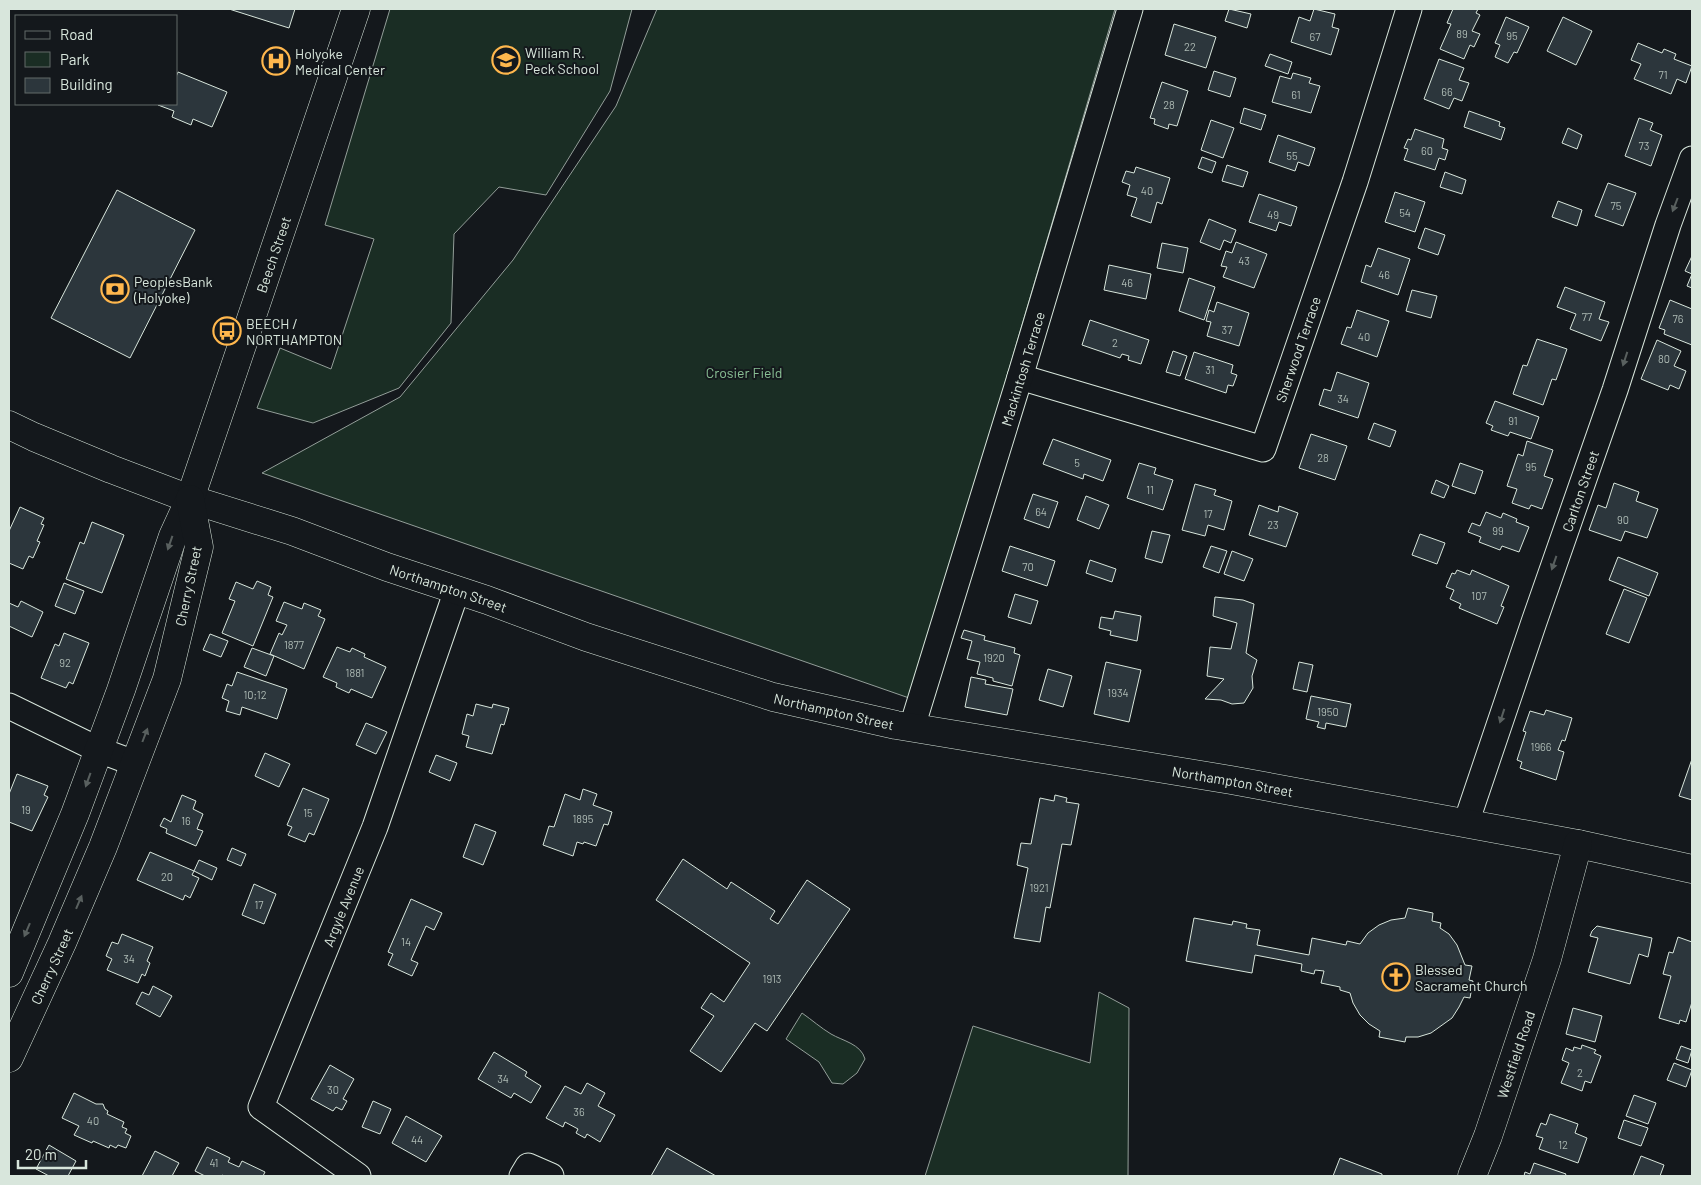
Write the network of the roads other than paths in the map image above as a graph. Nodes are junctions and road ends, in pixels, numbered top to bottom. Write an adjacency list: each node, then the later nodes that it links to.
1 (356, 9): 7 (main road, Beech Street)
2 (1130, 9): 5 (street, Mackintosh Terrace)
3 (1409, 9): 5 (street, Sherwood Terrace)
4 (1692, 159): 13 (street, Carlton Street, one-way to 13)
5 (1020, 377): 10 (street, Mackintosh Terrace)
6 (9, 425): 7 (main road, Northampton Street)
7 (190, 499): 8 (main road, Northampton Street); 11 (main road, Cherry Street, one-way to 11); 12 (main road, Cherry Street, one-way to 7)
8 (457, 590): 10 (main road, Northampton Street); 18 (street, Argyle Avenue)
9 (9, 706): 11 (street)
10 (912, 727): 13 (main road, Northampton Street)
11 (99, 750): 12 (street); 16 (main road, Cherry Street, one-way to 16)
12 (134, 763): 17 (main road, Cherry Street, one-way to 12)
13 (1466, 823): 14 (main road, Northampton Street)
14 (1578, 844): 15 (main road, Northampton Street); 21 (main road, Westfield Road)
15 (1692, 869)
16 (9, 973)
17 (9, 1058)
18 (358, 1176)
19 (522, 1176): 20 (street)
20 (551, 1176)
21 (1472, 1176)

